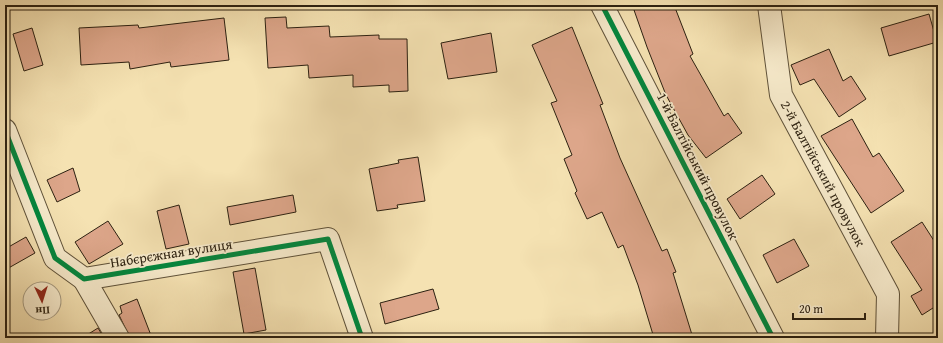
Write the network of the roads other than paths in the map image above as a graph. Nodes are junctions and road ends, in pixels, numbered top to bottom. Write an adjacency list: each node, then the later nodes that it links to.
1 (602, 5): 7 (street, 1-й Балтійський провулок)
2 (769, 5): 8 (street, 2-й Балтійський провулок)
3 (5, 130): 4 (street)
4 (84, 279): 5 (street); 6 (street, Набєрєжная вулиця)
5 (118, 338)
6 (362, 338)
7 (773, 338)
8 (887, 338)

